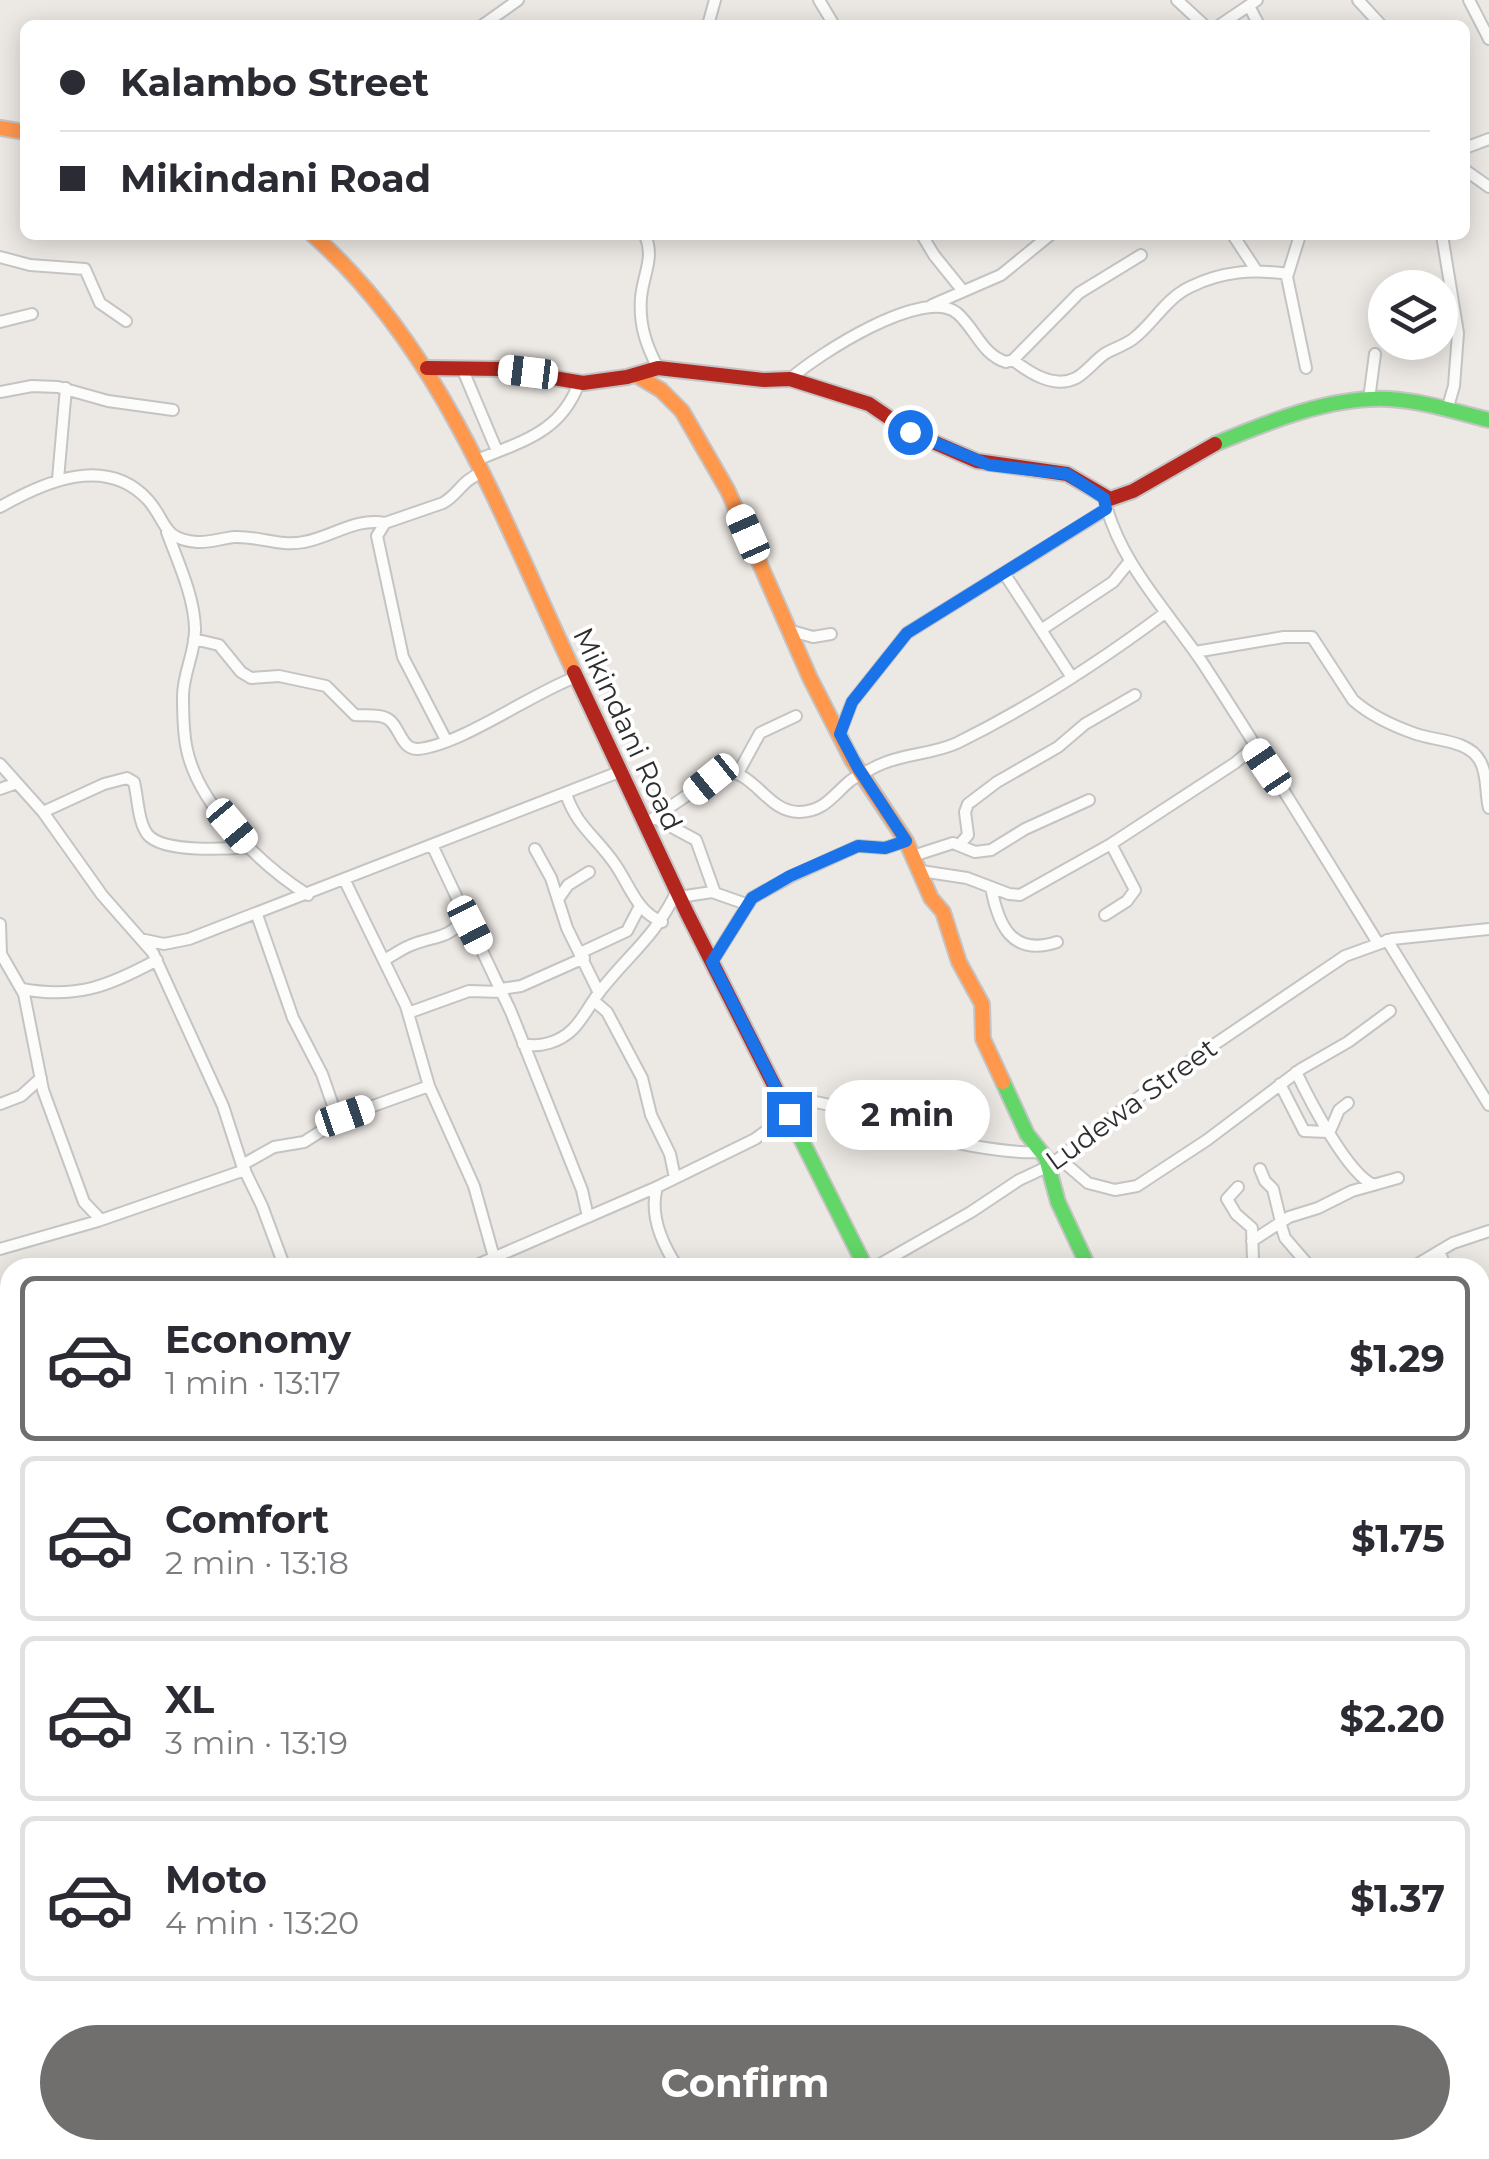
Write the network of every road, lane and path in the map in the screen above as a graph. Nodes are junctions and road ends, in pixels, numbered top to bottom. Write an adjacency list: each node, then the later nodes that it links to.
1 (518, 0): 6 (street)
2 (1177, 0): 7 (street)
3 (1358, 0): 9 (street)
4 (1469, 0): 10 (street)
5 (1253, 3): 8 (street)
6 (504, 4)
7 (1199, 20)
8 (1228, 20)
9 (1376, 20)
10 (1489, 39)
11 (318, 240): 29 (main road, Mikindani Road)
12 (646, 240): 31 (street)
13 (925, 240): 22 (street)
14 (1043, 240): 22 (street)
15 (1236, 240): 20 (street)
16 (1298, 240): 21 (street)
17 (1443, 240): 40 (street)
18 (1141, 255): 27 (street)
19 (0, 257): 25 (street)
20 (1256, 270): 21 (street); 27 (street)
21 (1288, 274): 32 (street)
22 (963, 291): 23 (street)
23 (927, 308): 27 (street); 34 (street)
24 (32, 314): 26 (street)
25 (126, 321)
26 (0, 322)
27 (1013, 360)
28 (1374, 360): 38 (street)
29 (427, 368): 30 (main road); 43 (main road, Mikindani Road)
30 (462, 368): 35 (main road); 42 (street)
31 (658, 368): 33 (main road); 34 (main road)
32 (1306, 368)
33 (636, 375): 35 (main road); 52 (main road)
34 (790, 379): 45 (main road)
35 (580, 382): 42 (street)
36 (66, 388): 37 (street); 39 (street); 44 (street)
37 (0, 392)
38 (1368, 399): 40 (main road); 45 (main road)
39 (174, 410)
40 (1448, 410): 41 (main road)
41 (1489, 420)
42 (497, 452): 43 (street)
43 (478, 467): 47 (street); 58 (main road, Mikindani Road)
44 (58, 479): 46 (street); 48 (street)
45 (1105, 504): 49 (street); 50 (street)
46 (0, 507)
47 (385, 523): 48 (street); 62 (street)
48 (167, 532): 55 (street)
49 (1130, 561): 51 (street); 53 (street)
50 (1004, 573): 53 (street); 61 (street)
51 (1164, 613): 56 (street); 57 (street)
52 (788, 630): 54 (street); 61 (main road)
53 (1041, 630): 57 (street)
54 (831, 634)
55 (194, 639): 62 (street); 79 (street)
56 (1195, 652): 63 (street); 72 (street)
57 (1071, 676): 67 (street)
58 (576, 677): 62 (street); 65 (main road, Mikindani Road)
59 (1135, 695): 76 (street)
60 (796, 716): 66 (street)
61 (840, 734): 67 (main road)
62 (446, 740)
63 (1254, 747): 77 (street); 100 (street)
64 (0, 764): 68 (street)
65 (619, 772): 70 (street); 74 (main road, Mikindani Road)
66 (738, 773): 67 (street); 74 (street)
67 (862, 774): 75 (main road)
68 (17, 783): 69 (street); 73 (street)
69 (0, 789)
70 (566, 794): 78 (street); 91 (street)
71 (1089, 800): 76 (street)
72 (1489, 808)
73 (43, 812): 79 (street); 98 (street)
74 (650, 821): 86 (street); 87 (main road, Mikindani Road)
75 (906, 841): 81 (main road); 90 (street)
76 (960, 844): 81 (street)
77 (1111, 844): 85 (street); 93 (street)
78 (432, 845): 84 (street); 94 (street)
79 (249, 846): 88 (street)
80 (535, 849): 89 (street)
81 (914, 856): 82 (main road)
82 (920, 871): 85 (street); 125 (main road)
83 (590, 872): 89 (street)
84 (345, 881): 88 (street); 104 (street)
85 (991, 887): 99 (street)
86 (716, 893): 87 (street); 90 (street)
87 (678, 894): 95 (street); 105 (main road, Mikindani Road)
88 (308, 895): 92 (street)
89 (559, 898): 102 (street)
90 (746, 904): 105 (street)
91 (640, 906): 95 (street); 102 (street)
92 (257, 915): 98 (street); 123 (street)
93 (1105, 915)
94 (466, 916): 104 (street); 107 (street)
95 (662, 922): 108 (street)
96 (0, 924): 101 (street)
97 (1489, 929): 100 (street, Ludewa Street)
98 (145, 940): 103 (street)
99 (1056, 942)
100 (1382, 942): 120 (street); 126 (street, Ludewa Street)
101 (1, 954): 106 (street)
102 (583, 955): 107 (street); 108 (street)
103 (156, 960): 106 (street); 127 (street)
104 (384, 960): 110 (street)
105 (712, 962): 116 (main road, Mikindani Road)
106 (22, 989): 113 (street)
107 (501, 990): 110 (street); 111 (street)
108 (596, 997): 111 (street); 129 (street)
109 (1390, 1010): 112 (street)
110 (408, 1013): 115 (street)
111 (522, 1044): 134 (street)
112 (1296, 1072): 114 (street); 119 (street)
113 (41, 1078): 118 (street); 135 (street)
114 (1280, 1084): 121 (street); 126 (street)
115 (429, 1086): 123 (street); 142 (street)
116 (780, 1094): 122 (main road, Mikindani Road); 125 (street)
117 (1348, 1103): 124 (street)
118 (0, 1104)
119 (1312, 1105): 121 (street); 124 (street)
120 (1489, 1106)
121 (1293, 1110): 124 (street)
122 (789, 1114): 129 (street); 145 (main road, Mikindani Road)
123 (338, 1120): 127 (street)
124 (1328, 1132): 131 (street)
125 (1040, 1152): 126 (main road)
126 (1054, 1163): 146 (street, Ludewa Street); 147 (main road)
127 (244, 1167): 135 (street); 141 (street)
128 (1260, 1169): 136 (street)
129 (675, 1178): 133 (street)
130 (1398, 1178): 131 (street)
131 (1375, 1186): 136 (street)
132 (1238, 1187): 138 (street)
133 (657, 1188): 134 (street); 144 (street)
134 (588, 1217): 143 (street)
135 (101, 1220): 139 (street)
136 (1280, 1222): 138 (street); 149 (street)
137 (1489, 1231): 140 (street)
138 (1252, 1241): 148 (street)
139 (0, 1249)
140 (1439, 1251): 150 (street); 151 (street)
141 (282, 1258)
142 (495, 1258)
143 (506, 1258)
144 (673, 1258)
145 (865, 1258)
146 (888, 1258)
147 (1084, 1258)
148 (1253, 1258)
149 (1302, 1258)
150 (1427, 1258)
151 (1442, 1258)

